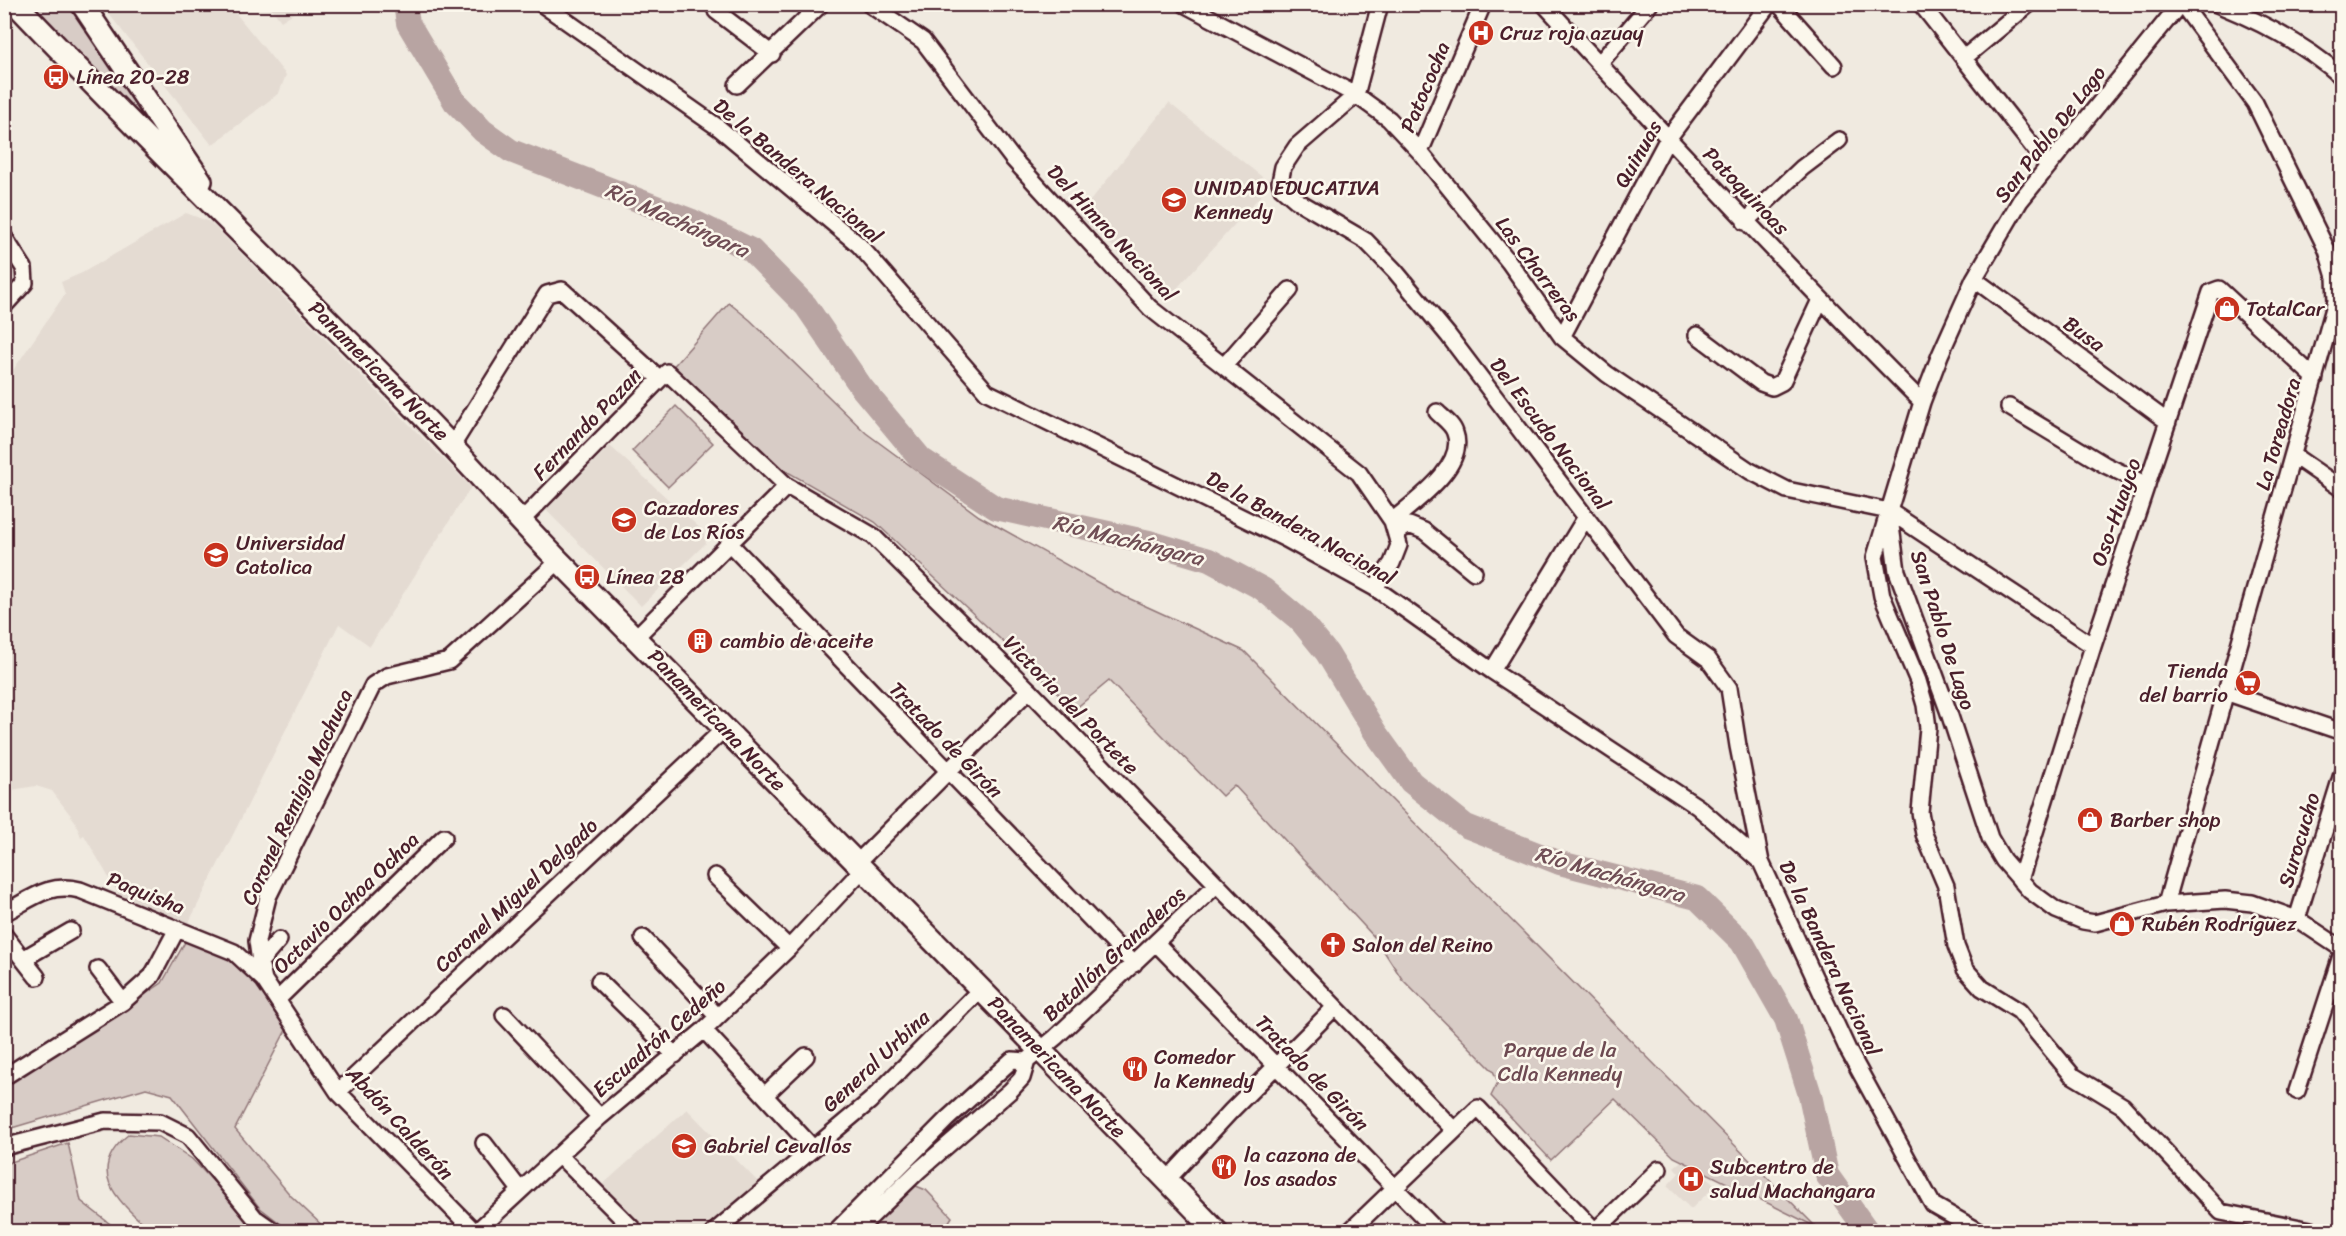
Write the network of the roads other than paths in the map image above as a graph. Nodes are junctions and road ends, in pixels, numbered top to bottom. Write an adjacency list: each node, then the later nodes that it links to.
1 (16, 4): 28 (main road, Panamericana Norte)
2 (82, 4): 28 (main road, Panamericana Norte)
3 (542, 4): 57 (street, De la Bandera Nacional)
4 (821, 4): 18 (street)
5 (869, 4): 38 (street, Del Himno Nacional)
6 (1380, 4): 24 (street)
7 (1483, 4): 27 (street, Patococha)
8 (1544, 4): 20 (street, Patoquinoas)
9 (1650, 4): 20 (street)
10 (1769, 4): 25 (street, Quinuas)
11 (1779, 4): 21 (street)
12 (1921, 4): 19 (street)
13 (2029, 4): 19 (street)
14 (2181, 4): 29 (street, San Pablo De Lago); 39 (street, La Toreadora)
15 (2217, 4): 22 (street)
16 (1192, 6): 24 (street, Las Chorreras)
17 (716, 11): 18 (street)
18 (772, 54): 23 (street)
19 (1964, 58): 29 (street)
20 (1599, 64): 25 (street, Patoquinoas)
21 (1834, 66)
22 (2342, 77)
23 (737, 85)
24 (1356, 95): 27 (street, Las Chorreras); 51 (street, Del Escudo Nacional)
25 (1667, 140): 30 (street, Patoquinoas); 37 (street, Quinuas)
26 (1839, 140): 30 (street)
27 (1420, 152): 37 (street, Las Chorreras)
28 (176, 158): 45 (main road, Panamericana Norte)
29 (2048, 166): 32 (street, San Pablo De Lago)
30 (1745, 222): 34 (street, Patoquinoas)
31 (4, 237): 35 (street)
32 (1974, 279): 41 (street, San Pablo De Lago); 44 (street, Busa)
33 (1290, 290): 38 (street)
34 (1820, 300): 36 (street); 41 (street, Patoquinoas)
35 (4, 306)
36 (1696, 335)
37 (1562, 337): 50 (street, Las Chorreras)
38 (1224, 366): 53 (street, Del Himno Nacional)
39 (2315, 378): 44 (street, Oso-Huayco); 46 (street, La Toreadora)
40 (660, 379): 45 (street); 48 (street, Fernando Pazan); 52 (street, Fernando Pazan)
41 (1922, 402): 50 (street, San Pablo De Lago)
42 (2009, 407): 47 (street)
43 (1437, 412): 53 (street)
44 (2168, 422): 47 (street, Oso-Huayco)
45 (452, 446): 52 (main road, Panamericana Norte)
46 (2294, 456): 49 (street); 62 (street, La Toreadora)
47 (2147, 485): 59 (street, Oso-Huayco)
48 (787, 486): 54 (street); 61 (street, Victoria del Portete)
49 (2342, 489)
50 (1889, 511): 59 (street); 71 (street, San Pablo De Lago); 128 (street)
51 (1586, 517): 60 (street); 68 (street, Del Escudo Nacional)
52 (521, 521): 55 (main road, Panamericana Norte)
53 (1394, 527): 56 (street); 57 (street)
54 (729, 543): 58 (street); 65 (street, Tratado de Girón)
55 (559, 561): 58 (main road, Panamericana Norte); 81 (street, Coronel Remigio Machuca)
56 (1474, 572)
57 (1375, 588): 60 (street, De la Bandera Nacional)
58 (636, 637): 63 (main road, Panamericana Norte)
59 (2093, 646): 71 (street, Oso-Huayco)
60 (1492, 671): 68 (street, De la Bandera Nacional)
61 (1029, 690): 65 (street, Escuadrón Cedeño); 72 (street, Victoria del Portete)
62 (2225, 692): 64 (street); 73 (street, La Toreadora)
63 (724, 729): 69 (main road, Panamericana Norte); 105 (street, Coronel Miguel Delgado)
64 (2342, 732)
65 (949, 772): 69 (street, Escuadrón Cedeño); 87 (street, Tratado de Girón)
66 (2342, 774): 75 (street, Surocucho)
67 (444, 837): 93 (street, Octavio Ochoa Ochoa)
68 (1761, 862): 127 (street, De la Bandera Nacional)
69 (860, 866): 83 (street, Escuadrón Cedeño); 92 (main road, Panamericana Norte)
70 (715, 876): 83 (street)
71 (2020, 880): 73 (street, San Pablo De Lago)
72 (1215, 886): 82 (street, Batallón Granaderos); 95 (street, Victoria del Portete)
73 (2166, 904): 75 (street, San Pablo De Lago)
74 (4, 913): 76 (street, Paquisha)
75 (2297, 919): 84 (street, San Pablo De Lago)
76 (177, 929): 90 (street, Paquisha); 94 (street)
77 (71, 931): 85 (street)
78 (4, 935): 85 (street)
79 (643, 938): 97 (street)
80 (279, 940): 86 (street)
81 (257, 941): 86 (street, Abdón Calderón)
82 (1156, 943): 87 (street, Batallón Granaderos); 102 (street, Tratado de Girón)
83 (789, 948): 97 (street, Escuadrón Cedeño)
84 (2342, 951): 104 (street)
85 (23, 959): 89 (street)
86 (260, 962): 90 (street, Abdón Calderón)
87 (1134, 964): 101 (street, Batallón Granaderos)
88 (98, 969): 94 (street)
89 (37, 977)
90 (264, 980): 93 (street, Abdón Calderón)
91 (599, 981): 99 (street)
92 (982, 988): 101 (main road, Panamericana Norte); 111 (street, General Urbina)
93 (278, 999): 105 (street, Abdón Calderón)
94 (123, 1002): 103 (street)
95 (1334, 1008): 102 (street); 108 (street, Victoria del Portete)
96 (504, 1015): 107 (street)
97 (717, 1016): 98 (street, Escuadrón Cedeño)
98 (704, 1030): 99 (street, Escuadrón Cedeño); 106 (street)
99 (675, 1055): 107 (street, Escuadrón Cedeño)
100 (806, 1056): 106 (street)
101 (1033, 1056): 114 (main road, Panamericana Norte); 122 (street); 123 (street)
102 (1276, 1065): 114 (street); 115 (street, Tratado de Girón)
103 (4, 1077)
104 (2297, 1091)
105 (338, 1092): 119 (street, Abdón Calderón)
106 (765, 1095): 111 (street)
107 (600, 1117): 112 (street, Escuadrón Cedeño)
108 (1454, 1130): 115 (street); 117 (street)
109 (484, 1143): 116 (street)
110 (4, 1148): 118 (street)
111 (813, 1148): 121 (street, General Urbina)
112 (560, 1156): 116 (street, Escuadrón Cedeño); 120 (street)
113 (1659, 1169): 117 (street)
114 (1167, 1180): 124 (main road, Panamericana Norte)
115 (1395, 1188): 125 (street); 126 (street, Tratado de Girón)
116 (519, 1190): 119 (street, Escuadrón Cedeño)
117 (1595, 1231)
118 (275, 1232)
119 (475, 1232)
120 (636, 1232)
121 (714, 1232)
122 (835, 1232)
123 (855, 1232)
124 (1217, 1232)
125 (1349, 1232)
126 (1438, 1232)
127 (1980, 1232)
128 (2321, 1232)

